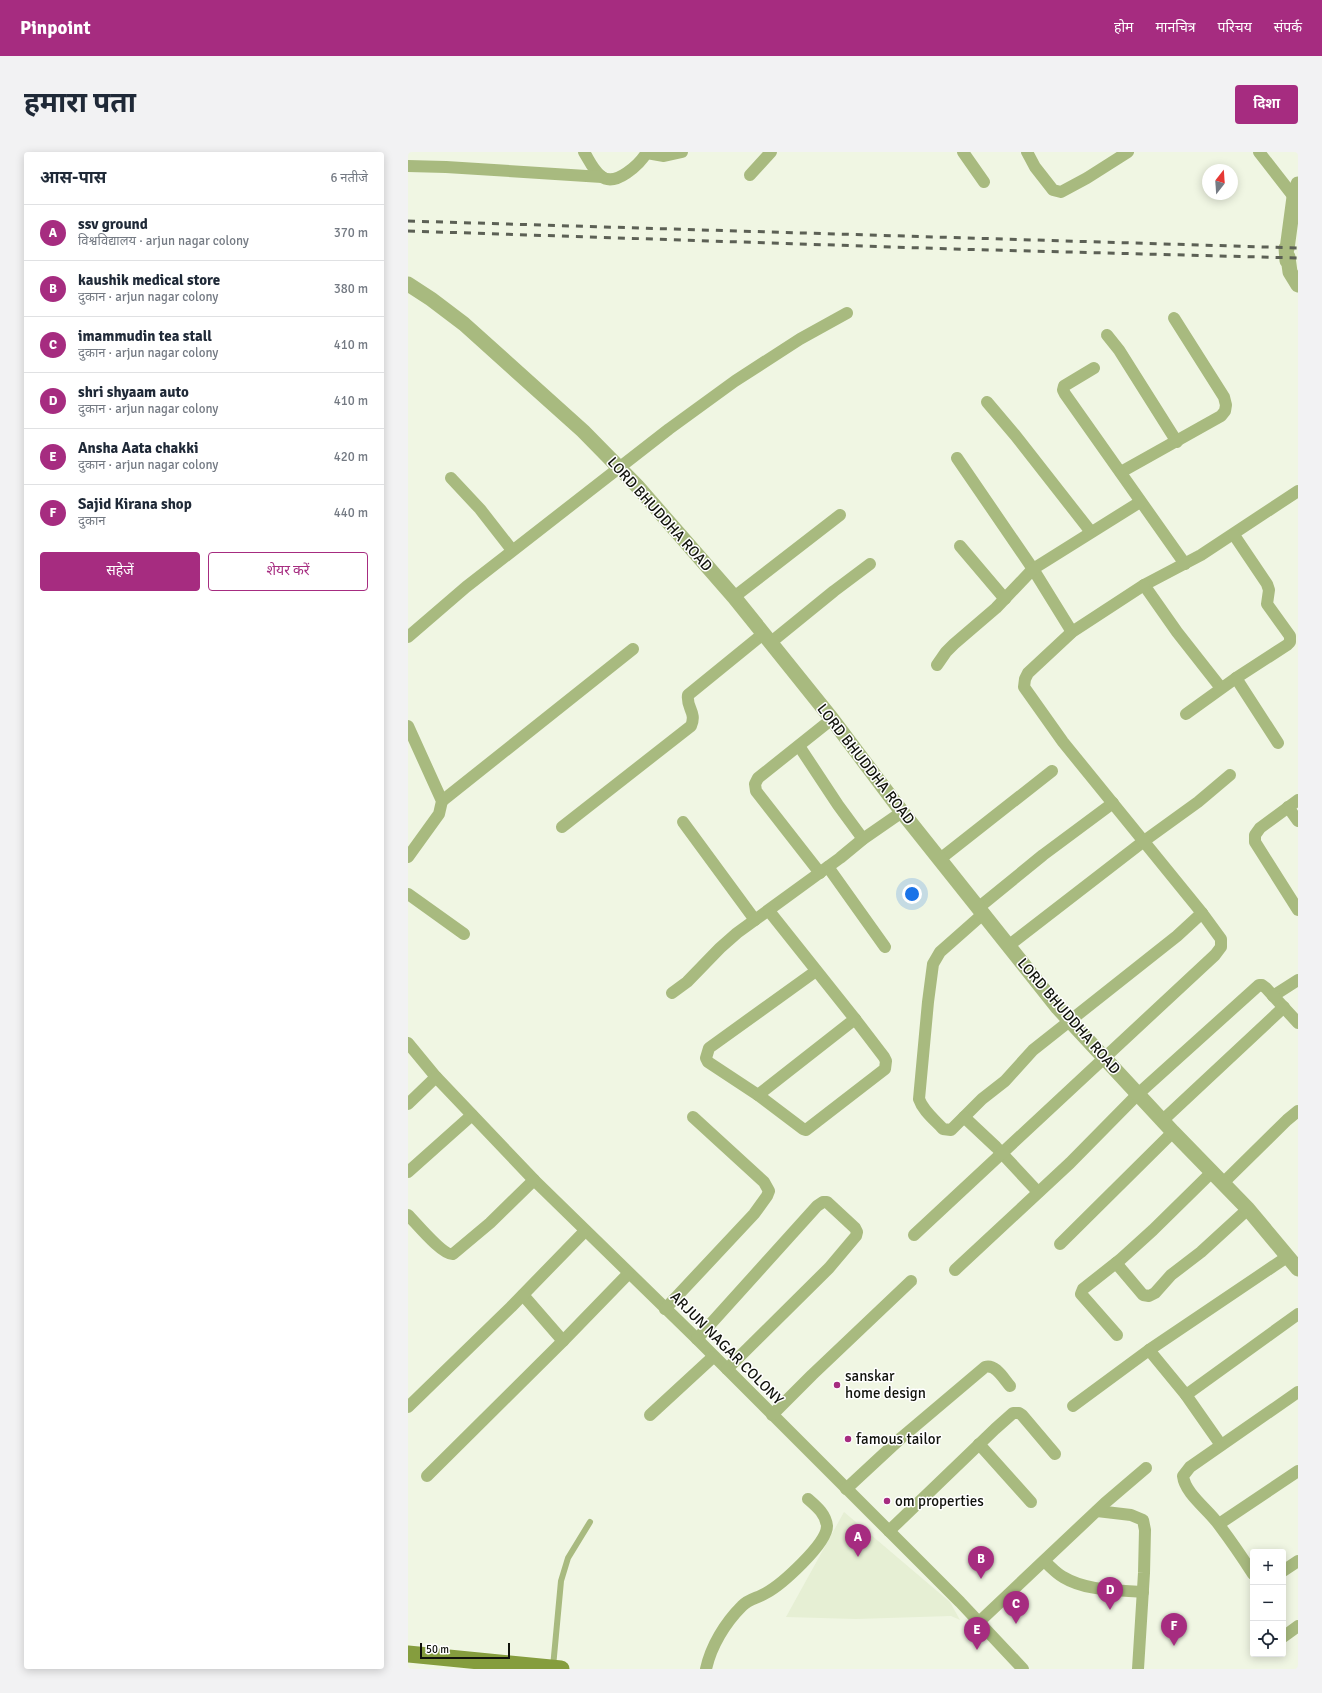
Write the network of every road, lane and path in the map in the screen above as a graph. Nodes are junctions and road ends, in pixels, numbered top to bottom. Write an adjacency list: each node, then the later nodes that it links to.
1 (584, 152): 11 (street)
2 (647, 152): 3 (street); 11 (street)
3 (682, 152)
4 (772, 152): 10 (street)
5 (963, 152): 12 (street)
6 (1027, 152): 7 (street)
7 (1128, 152)
8 (1259, 152): 13 (street)
9 (408, 166): 11 (street)
10 (750, 175)
11 (602, 177)
12 (984, 182)
13 (1297, 193): 15 (street)
14 (408, 284): 23 (street, LORD BHUDDHA ROAD)
15 (1298, 285)
16 (847, 313): 23 (street)
17 (1174, 318): 21 (street)
18 (1107, 335): 21 (street)
19 (1094, 368): 24 (street)
20 (986, 402): 29 (street)
21 (1177, 442): 24 (street)
22 (957, 458): 35 (street)
23 (619, 468): 32 (street); 37 (street, LORD BHUDDHA ROAD)
24 (1121, 472): 27 (street)
25 (451, 478): 32 (street)
26 (1298, 491): 30 (street)
27 (1140, 502): 29 (street); 34 (street)
28 (840, 515): 37 (street)
29 (1091, 532): 35 (street)
30 (1234, 535): 34 (street); 44 (street)
31 (960, 546): 38 (street)
32 (512, 550): 40 (street)
33 (870, 564): 41 (street)
34 (1185, 564): 36 (street)
35 (1033, 569): 38 (street); 39 (street)
36 (1144, 585): 39 (street); 45 (street)
37 (734, 597): 41 (street, LORD BHUDDHA ROAD)
38 (1005, 599): 43 (street)
39 (1072, 632): 55 (street)
40 (408, 637)
41 (767, 639): 47 (street, LORD BHUDDHA ROAD); 60 (street)
42 (633, 649): 53 (street)
43 (937, 665)
44 (1236, 678): 45 (street); 49 (street)
45 (1221, 688): 46 (street)
46 (1186, 714)
47 (832, 719): 50 (street); 57 (street, LORD BHUDDHA ROAD)
48 (408, 726): 53 (street)
49 (1278, 743)
50 (799, 746): 61 (street); 65 (street)
51 (1052, 771): 64 (street)
52 (1230, 776): 62 (street)
53 (442, 800): 63 (street)
54 (1298, 800): 56 (street)
55 (1112, 803): 62 (street); 69 (street)
56 (1288, 807): 58 (street); 67 (street)
57 (902, 812): 61 (street); 64 (street, LORD BHUDDHA ROAD)
58 (1298, 821)
59 (683, 822): 71 (street)
60 (562, 827)
61 (863, 839): 65 (street)
62 (1144, 841): 70 (street); 73 (street)
63 (408, 857)
64 (940, 859): 69 (street, LORD BHUDDHA ROAD)
65 (824, 870): 68 (street); 74 (street)
66 (408, 894): 72 (street)
67 (1298, 910)
68 (768, 911): 71 (street); 75 (street)
69 (981, 911): 73 (street, LORD BHUDDHA ROAD); 92 (street)
70 (1202, 913): 81 (street); 84 (street)
71 (755, 920): 77 (street)
72 (464, 934)
73 (1008, 946): 81 (street, LORD BHUDDHA ROAD)
74 (885, 947)
75 (816, 972): 80 (street); 87 (street)
76 (1298, 980): 78 (street)
77 (672, 993)
78 (1273, 996): 79 (street); 86 (street)
79 (1284, 1007): 82 (street); 93 (street)
80 (855, 1019): 87 (street); 87 (street)
81 (1070, 1021): 84 (street, LORD BHUDDHA ROAD); 92 (street)
82 (1298, 1023)
83 (408, 1043): 85 (street, ARJUN NAGAR COLONY)
84 (1104, 1058): 86 (street, LORD BHUDDHA ROAD); 95 (street)
85 (436, 1077): 88 (street); 90 (street, ARJUN NAGAR COLONY)
86 (1138, 1094): 93 (street, LORD BHUDDHA ROAD); 100 (street)
87 (758, 1095)
88 (408, 1104)
89 (1298, 1111): 99 (street)
90 (472, 1115): 96 (street); 98 (street, ARJUN NAGAR COLONY)
91 (693, 1117): 113 (street)
92 (964, 1117): 95 (street)
93 (1163, 1120): 94 (street, LORD BHUDDHA ROAD)
94 (1173, 1132): 97 (street, LORD BHUDDHA ROAD); 105 (street)
95 (1002, 1154): 100 (street); 104 (street)
96 (408, 1172)
97 (1212, 1172): 99 (street, LORD BHUDDHA ROAD); 107 (street)
98 (534, 1180): 102 (street); 103 (street, ARJUN NAGAR COLONY)
99 (1223, 1183): 101 (street, LORD BHUDDHA ROAD)
100 (1038, 1192): 109 (street)
101 (1248, 1209): 106 (street, LORD BHUDDHA ROAD); 107 (street)
102 (408, 1215)
103 (585, 1231): 110 (street, ARJUN NAGAR COLONY); 112 (street)
104 (914, 1236)
105 (1060, 1244)
106 (1288, 1257): 108 (street, LORD BHUDDHA ROAD); 118 (street)
107 (1116, 1263): 115 (street)
108 (1298, 1269)
109 (955, 1270)
110 (628, 1274): 113 (street, ARJUN NAGAR COLONY); 117 (street)
111 (910, 1281): 127 (street)
112 (523, 1295): 117 (street); 125 (street)
113 (665, 1309): 116 (street, ARJUN NAGAR COLONY)
114 (1298, 1314): 122 (street)
115 (1117, 1335)
116 (697, 1339): 119 (street, ARJUN NAGAR COLONY); 120 (street)
117 (563, 1341): 133 (street)
118 (1149, 1350): 122 (street); 124 (street)
119 (713, 1357): 120 (street, ARJUN NAGAR COLONY); 126 (street)
120 (727, 1369): 127 (street, ARJUN NAGAR COLONY)
121 (1010, 1386): 134 (street)
122 (1186, 1395): 129 (street)
123 (1297, 1395): 129 (street)
124 (1073, 1406)
125 (408, 1408)
126 (650, 1415)
127 (772, 1415): 134 (street, ARJUN NAGAR COLONY)
128 (979, 1444): 130 (street); 136 (street); 140 (street)
129 (1221, 1445): 139 (street)
130 (1055, 1454)
131 (1146, 1468): 137 (street)
132 (1298, 1471): 139 (street)
133 (427, 1476)
134 (846, 1489): 140 (street, ARJUN NAGAR COLONY)
135 (808, 1499): 151 (street)
136 (1031, 1502)
137 (1097, 1511): 141 (street); 145 (street)
138 (590, 1522): 150 (lane)
139 (1219, 1524): 144 (street)
140 (889, 1531): 146 (street, ARJUN NAGAR COLONY)
141 (1044, 1561): 145 (street); 146 (street)
142 (1298, 1561): 143 (street)
143 (1286, 1569)
144 (1250, 1570)
145 (1142, 1592): 153 (street)
146 (979, 1622): 152 (street, ARJUN NAGAR COLONY)
147 (1298, 1626): 148 (street)
148 (1286, 1635)
149 (408, 1654): 150 (main road)
150 (557, 1669)
151 (706, 1669)
152 (1023, 1669)
153 (1138, 1669)

